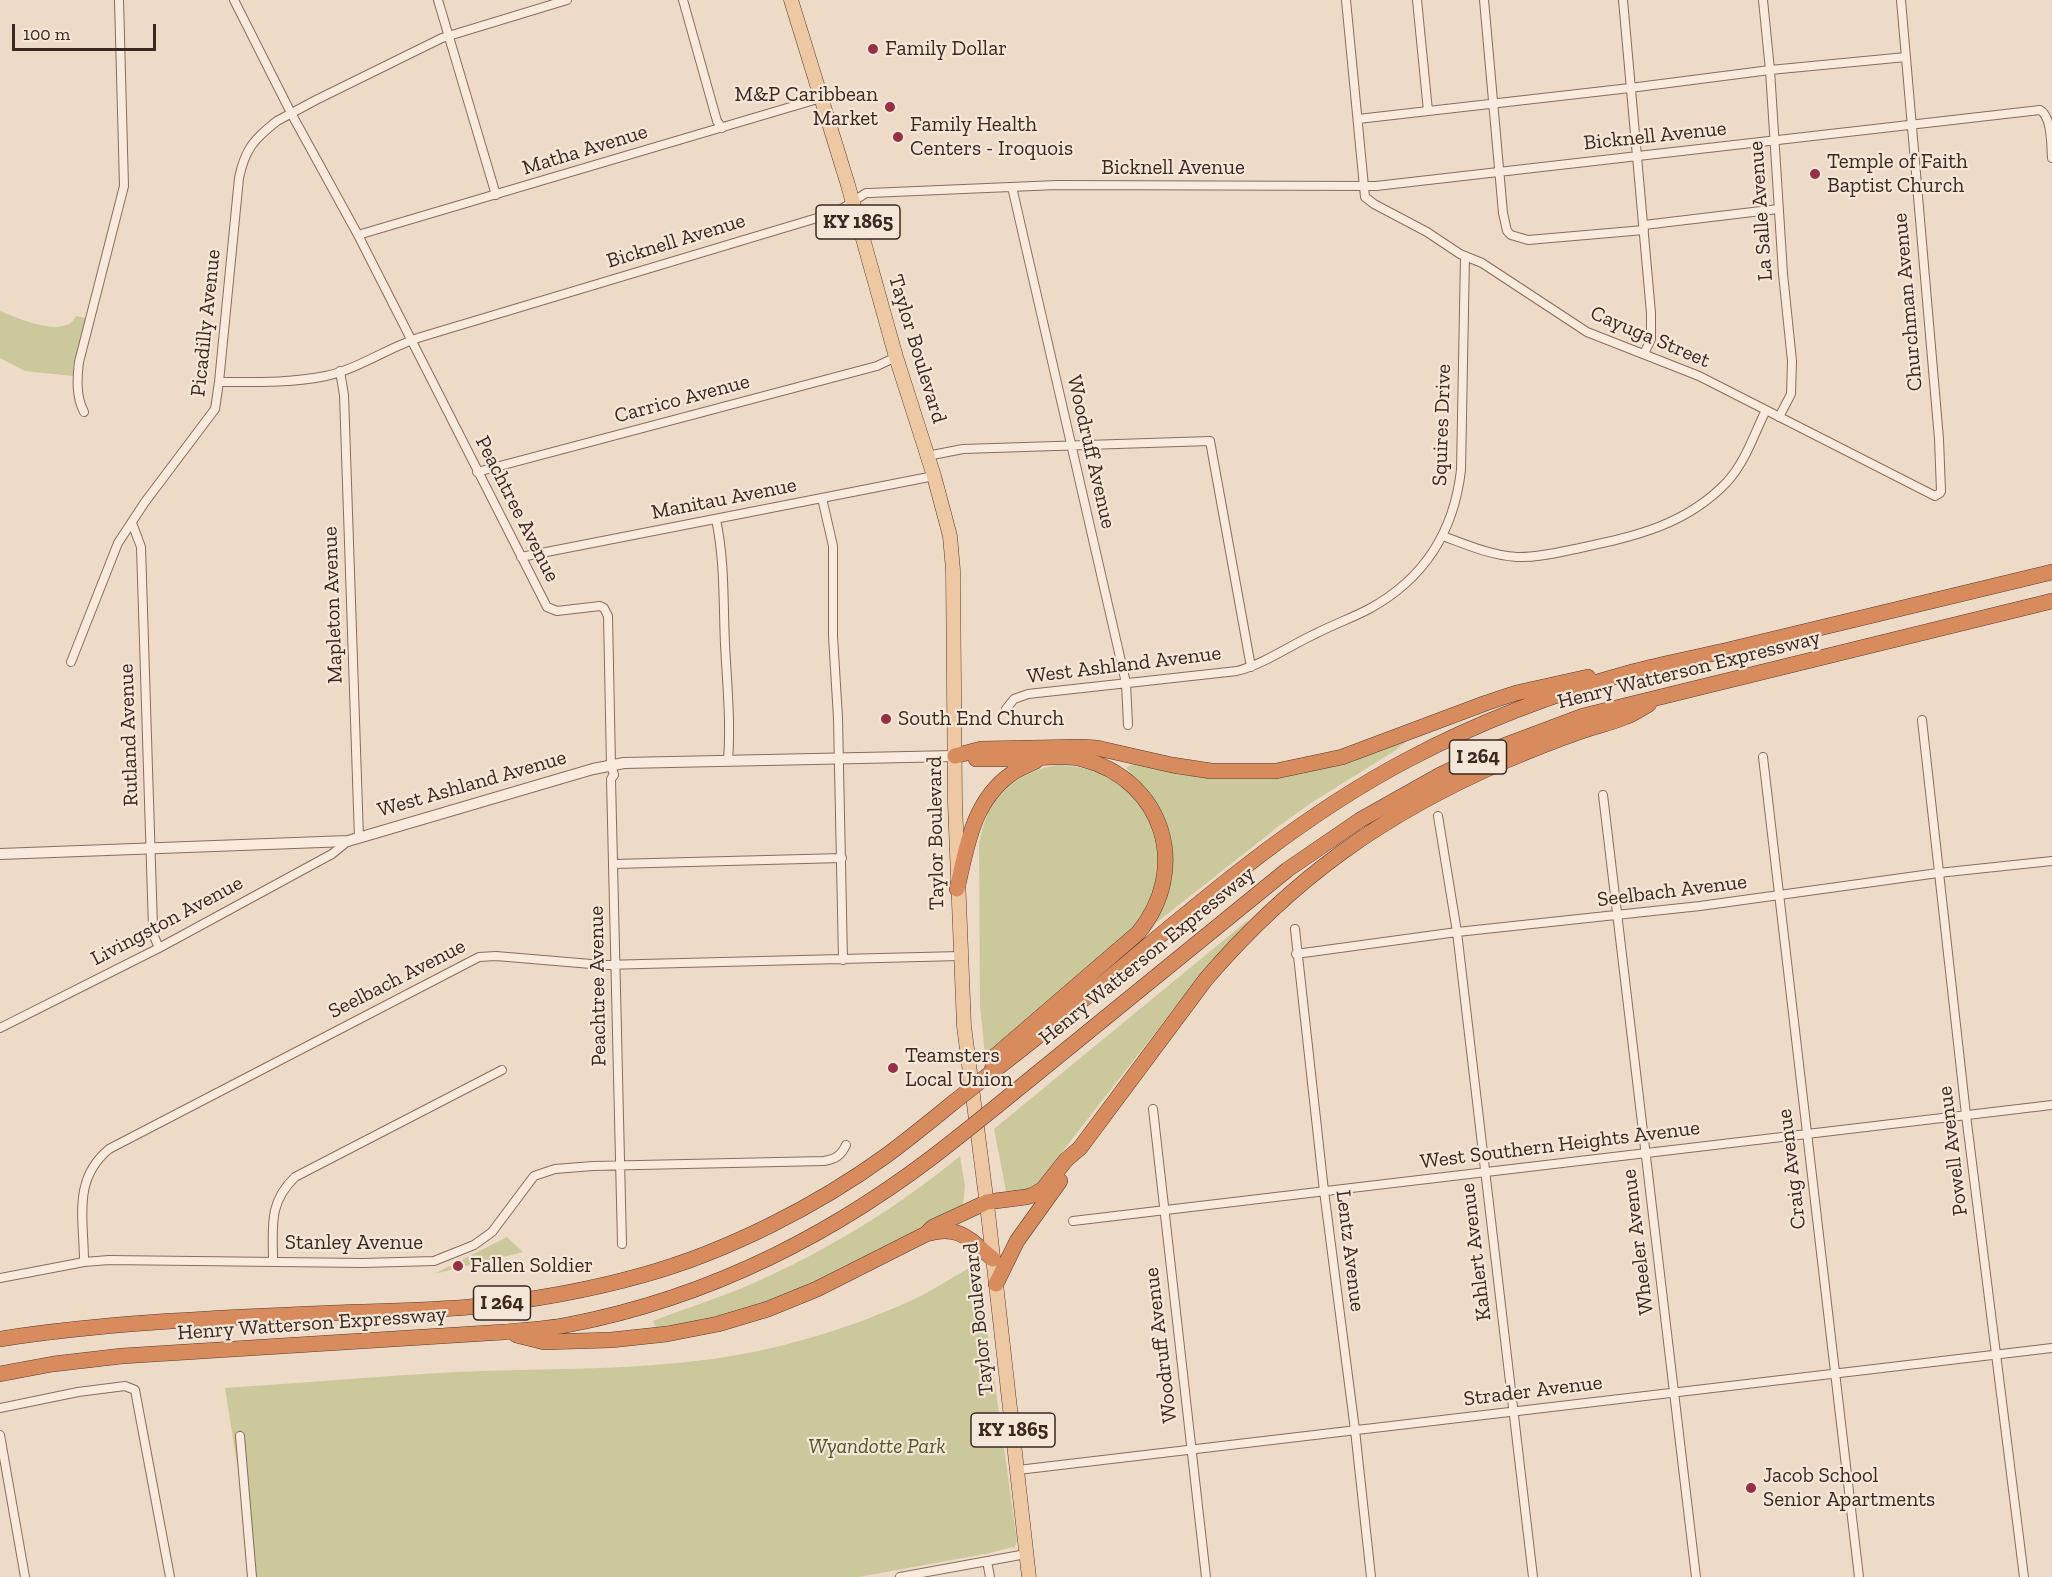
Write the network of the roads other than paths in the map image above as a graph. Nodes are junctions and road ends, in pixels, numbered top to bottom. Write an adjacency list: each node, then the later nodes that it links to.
1 (119, 0): 42 (street)
2 (234, 0): 20 (street, Peachtree Avenue)
3 (438, 0): 13 (street)
4 (567, 0): 13 (street, Picadilly Avenue)
5 (683, 0): 23 (street)
6 (791, 0): 17 (main road, Taylor Boulevard / KY 1865)
7 (1346, 0): 21 (street)
8 (1417, 0): 19 (street)
9 (1484, 0): 18 (street)
10 (1623, 0): 16 (street)
11 (1763, 0): 15 (street, La Salle Avenue)
12 (1901, 0): 14 (street, Churchman Avenue)
13 (449, 36): 20 (street, Picadilly Avenue); 30 (street)
14 (1906, 57): 15 (street); 22 (street, Churchman Avenue)
15 (1770, 70): 16 (street); 24 (street, La Salle Avenue)
16 (1630, 88): 18 (street); 25 (street)
17 (821, 98): 23 (street, Matha Avenue); 31 (main road, Taylor Boulevard / KY 1865)
18 (1493, 104): 19 (street); 27 (street)
19 (1428, 111): 21 (street)
20 (291, 113): 34 (street, Peachtree Avenue); 40 (street, Picadilly Avenue)
21 (1358, 119): 29 (street)
22 (1912, 124): 24 (street, Bicknell Avenue); 26 (street, Bicknell Avenue); 48 (street, Churchman Avenue)
23 (722, 128): 30 (street, Matha Avenue)
24 (1774, 141): 25 (street, Bicknell Avenue); 32 (street, La Salle Avenue)
25 (1636, 156): 27 (street, Bicknell Avenue); 33 (street)
26 (2052, 158)
27 (1498, 172): 29 (street, Bicknell Avenue); 33 (street)
28 (1012, 187): 29 (street, Bicknell Avenue); 31 (street, Bicknell Avenue); 44 (street, Woodruff Avenue)
29 (1364, 187): 35 (street, Cayuga Street)
30 (496, 195): 34 (street, Matha Avenue)
31 (852, 202): 36 (street, Bicknell Avenue); 38 (main road, Taylor Boulevard / KY 1865)
32 (1778, 209): 33 (street); 43 (street, La Salle Avenue)
33 (1644, 228): 37 (street)
34 (358, 235): 36 (street, Peachtree Avenue)
35 (1465, 256): 37 (street, Cayuga Street); 52 (street, Squires Drive)
36 (411, 340): 39 (street, Bicknell Avenue); 46 (street, Peachtree Avenue)
37 (1644, 354): 41 (street, Cayuga Street)
38 (896, 357): 45 (main road, Taylor Boulevard / KY 1865); 46 (street, Carrico Avenue)
39 (340, 371): 40 (street, Bicknell Avenue); 72 (street, Mapleton Avenue)
40 (219, 382): 51 (street, Picadilly Avenue)
41 (1766, 410): 43 (street, Cayuga Street); 52 (street)
42 (84, 412)
43 (1779, 417): 48 (street, Cayuga Street)
44 (1071, 445): 45 (street); 57 (street); 59 (street, Woodruff Avenue)
45 (927, 456): 47 (main road, Taylor Boulevard / KY 1865)
46 (477, 472): 53 (street, Peachtree Avenue)
47 (934, 476): 49 (street, Manitau Avenue); 64 (main road, Taylor Boulevard / KY 1865)
48 (1940, 493)
49 (822, 498): 50 (street, Manitau Avenue); 67 (street)
50 (716, 519): 53 (street, Manitau Avenue); 68 (street)
51 (132, 523): 56 (street, Picadilly Avenue); 73 (street, Rutland Avenue)
52 (1443, 536): 57 (street, Squires Drive)
53 (521, 557): 69 (street, Peachtree Avenue)
54 (2052, 572): 58 (highway, Henry Watterson Expressway / I 264)
55 (2052, 601): 60 (highway, Henry Watterson Expressway / I 264)
56 (71, 663)
57 (1251, 667): 59 (street, West Ashland Avenue)
58 (1632, 672): 64 (highway); 91 (highway, Henry Watterson Expressway / I 264)
59 (1126, 682): 61 (street, West Ashland Avenue); 63 (street, Woodruff Avenue)
60 (1664, 696): 97 (highway); 112 (highway, Henry Watterson Expressway / I 264, bridge)
61 (1006, 709)
62 (1922, 720): 78 (street, Powell Avenue)
63 (1128, 725)
64 (955, 756): 66 (highway); 67 (street, West Ashland Avenue); 79 (main road, Taylor Boulevard / KY 1865)
65 (1763, 757): 80 (street, Craig Avenue)
66 (1044, 758): 79 (highway); 91 (highway)
67 (839, 759): 68 (street, West Ashland Avenue); 75 (street)
68 (728, 761): 69 (street, West Ashland Avenue)
69 (611, 765): 72 (street, West Ashland Avenue); 77 (street, Peachtree Avenue)
70 (1603, 795): 81 (street, Wheeler Avenue)
71 (1438, 816): 83 (street, Kahlert Avenue)
72 (353, 839): 73 (street, West Ashland Avenue); 84 (street, Livingston Avenue)
73 (151, 849): 74 (street, West Ashland Avenue); 84 (street, Rutland Avenue)
74 (0, 854)
75 (842, 858): 77 (street); 87 (street)
76 (2052, 861): 78 (street, Seelbach Avenue)
77 (614, 864): 88 (street, Peachtree Avenue)
78 (1938, 873): 80 (street, Seelbach Avenue); 94 (street, Powell Avenue)
79 (957, 889): 86 (main road, Taylor Boulevard / KY 1865)
80 (1778, 896): 81 (street, Seelbach Avenue); 95 (street, Craig Avenue)
81 (1617, 916): 83 (street, Seelbach Avenue); 98 (street, Wheeler Avenue)
82 (1295, 929): 85 (street, Lentz Avenue)
83 (1456, 932): 85 (street, Seelbach Avenue); 100 (street, Kahlert Avenue)
84 (159, 948): 89 (street, Livingston Avenue)
85 (1296, 954): 101 (street, Lentz Avenue)
86 (960, 956): 87 (street, Seelbach Avenue); 102 (main road, Taylor Boulevard / KY 1865)
87 (843, 960): 88 (street, Seelbach Avenue)
88 (616, 965): 99 (street, Peachtree Avenue); 108 (street, Seelbach Avenue)
89 (0, 1028)
90 (502, 1070): 109 (street)
91 (992, 1072): 113 (highway, Henry Watterson Expressway / I 264, bridge)
92 (2052, 1105): 94 (street, West Southern Heights Avenue)
93 (1153, 1109): 103 (street, Woodruff Avenue)
94 (1966, 1115): 95 (street, West Southern Heights Avenue); 115 (street, Powell Avenue)
95 (1806, 1134): 98 (street, West Southern Heights Avenue); 116 (street, Craig Avenue)
96 (846, 1145): 99 (street, Stanley Avenue)
97 (1080, 1148): 102 (highway); 111 (highway)
98 (1645, 1153): 100 (street, West Southern Heights Avenue); 118 (street, Wheeler Avenue)
99 (621, 1166): 106 (street, Peachtree Avenue); 109 (street, Stanley Avenue)
100 (1485, 1173): 101 (street, West Southern Heights Avenue); 120 (street, Kahlert Avenue)
101 (1324, 1191): 103 (street, West Southern Heights Avenue); 121 (street, Lentz Avenue)
102 (987, 1202): 105 (highway); 107 (main road, Taylor Boulevard / KY 1865)
103 (1163, 1210): 104 (street, West Southern Heights Avenue); 124 (street, Woodruff Avenue)
104 (1073, 1221)
105 (926, 1234): 107 (highway); 112 (highway)
106 (622, 1244)
107 (993, 1259): 111 (main road, Taylor Boulevard / KY 1865)
108 (84, 1262): 109 (street, Stanley Avenue); 110 (street, Stanley Avenue)
109 (273, 1262)
110 (0, 1278)
111 (996, 1284): 125 (main road, Taylor Boulevard / KY 1865)
112 (504, 1332): 117 (highway, Henry Watterson Expressway / I 264)
113 (0, 1340)
114 (2052, 1348): 115 (street, Strader Avenue)
115 (1997, 1354): 116 (street, Strader Avenue); 139 (street, Powell Avenue)
116 (1834, 1373): 118 (street, Strader Avenue); 138 (street, Craig Avenue)
117 (0, 1374)
118 (1674, 1392): 120 (street, Strader Avenue); 137 (street, Wheeler Avenue)
119 (0, 1407): 129 (street)
120 (1513, 1412): 121 (street, Strader Avenue); 136 (street, Kahlert Avenue)
121 (1355, 1430): 124 (street, Strader Avenue); 135 (street, Lentz Avenue)
122 (0, 1435): 128 (street)
123 (240, 1437): 130 (street)
124 (1191, 1449): 125 (street, Strader Avenue); 134 (street, Woodruff Avenue)
125 (1018, 1470): 126 (main road, Taylor Boulevard / KY 1865)
126 (1026, 1554): 127 (street); 133 (main road, Taylor Boulevard / KY 1865)
127 (987, 1561): 131 (street); 132 (street)
128 (26, 1577)
129 (170, 1577)
130 (252, 1577)
131 (900, 1577)
132 (990, 1577)
133 (1029, 1577)
134 (1206, 1577)
135 (1371, 1577)
136 (1533, 1577)
137 (1696, 1577)
138 (1858, 1577)
139 (2024, 1577)

